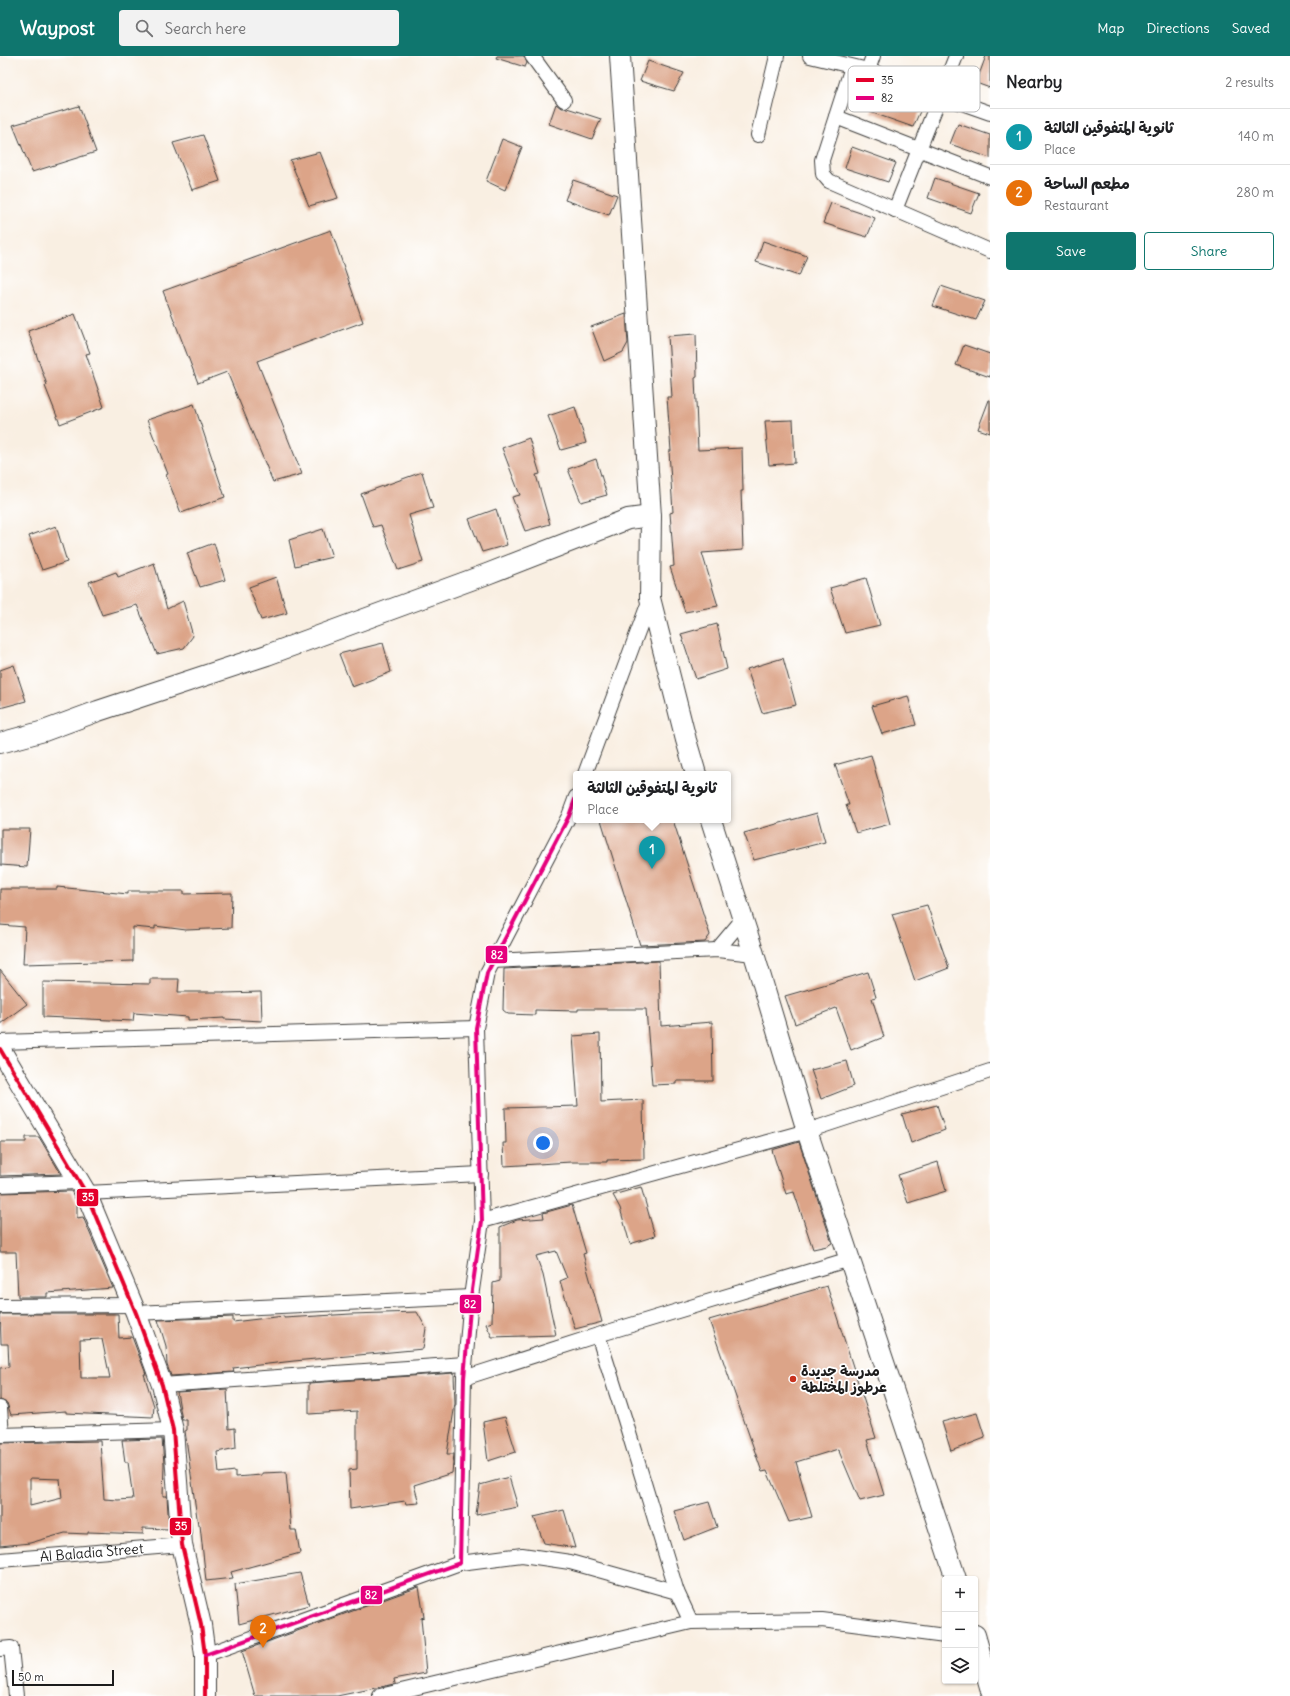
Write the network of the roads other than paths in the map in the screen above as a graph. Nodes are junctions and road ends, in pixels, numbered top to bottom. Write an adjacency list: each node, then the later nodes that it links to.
1 (532, 56): 11 (street)
2 (620, 56): 21 (street)
3 (777, 56): 16 (street)
4 (810, 56): 7 (street)
5 (873, 56): 8 (street)
6 (956, 56): 9 (street)
7 (848, 66)
8 (869, 66)
9 (952, 66)
10 (848, 80): 15 (street)
11 (564, 100)
12 (980, 110): 14 (street)
13 (934, 112): 17 (street)
14 (990, 113)
15 (836, 117): 17 (street); 19 (street)
16 (758, 136)
17 (919, 150): 18 (street); 19 (street)
18 (990, 177)
19 (896, 210): 20 (street)
20 (990, 249)
21 (651, 516): 22 (street); 23 (street)
22 (650, 598): 24 (street); 25 (street)
23 (0, 743)
24 (586, 771)
25 (695, 771)
26 (573, 805): 31 (street)
27 (712, 823): 28 (street)
28 (743, 919): 29 (street); 30 (street)
29 (717, 950): 30 (street); 31 (street)
30 (754, 954): 36 (street)
31 (492, 960): 32 (street)
32 (476, 1028): 33 (street); 37 (street)
33 (0, 1042)
34 (0, 1049): 39 (street)
35 (990, 1071): 36 (street)
36 (807, 1131): 40 (street); 41 (street)
37 (481, 1174): 39 (street); 40 (street)
38 (0, 1185): 39 (street)
39 (82, 1187): 44 (street)
40 (482, 1221): 42 (street)
41 (850, 1259): 45 (street); 55 (street)
42 (471, 1297): 44 (street); 46 (street)
43 (0, 1306): 44 (street)
44 (134, 1309): 48 (street)
45 (598, 1335): 47 (street); 56 (street)
46 (465, 1364): 47 (street); 48 (street)
47 (464, 1378): 54 (street)
48 (162, 1385): 50 (street)
49 (0, 1408): 51 (street)
50 (173, 1430): 51 (street); 52 (street)
51 (1, 1435)
52 (182, 1545): 53 (street, Al Baladia Street); 61 (street)
53 (0, 1560)
54 (460, 1563): 56 (street); 61 (street)
55 (955, 1576)
56 (677, 1592): 57 (street)
57 (691, 1622): 58 (street); 65 (street)
58 (942, 1636)
59 (979, 1642): 62 (street)
60 (0, 1649): 63 (street)
61 (205, 1655): 64 (street)
62 (990, 1688)
63 (16, 1696)
64 (205, 1696)
65 (380, 1696)

